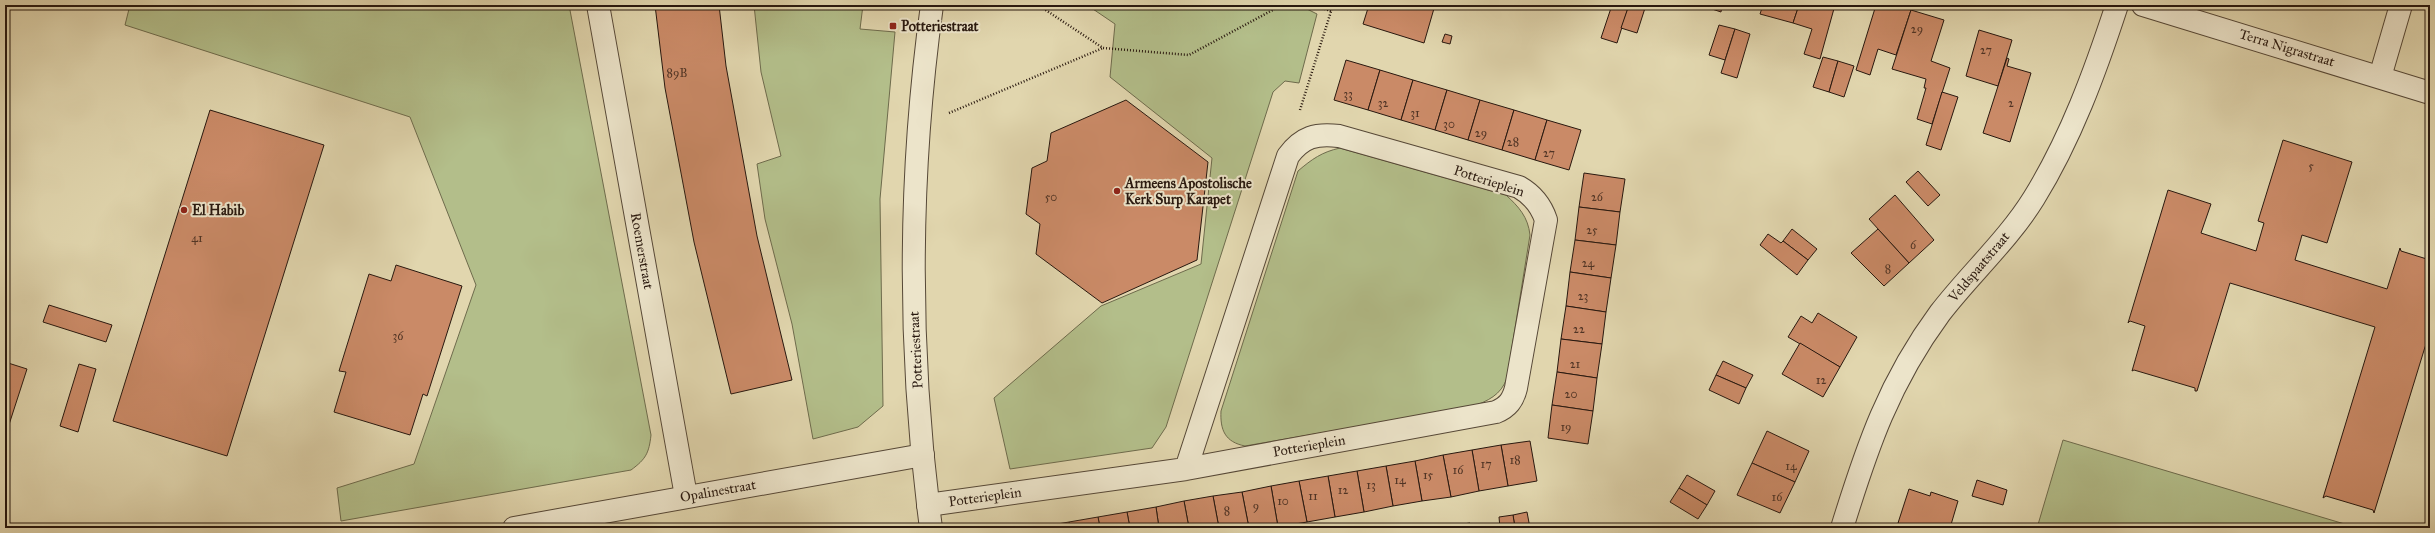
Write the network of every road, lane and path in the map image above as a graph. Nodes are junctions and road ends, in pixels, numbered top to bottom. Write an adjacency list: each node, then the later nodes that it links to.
1 (598, 5): 18 (street, Roemerstraat)
2 (932, 5): 15 (street, Potteriestraat)
3 (1038, 5): 11 (path)
4 (1282, 5): 11 (path)
5 (1314, 5): 10 (path)
6 (1333, 5): 10 (path)
7 (2117, 5): 23 (street, Veldspaatstraat)
8 (2143, 5): 12 (street, Terra Nigrastraat)
9 (2401, 5): 12 (street)
10 (1331, 11): 13 (path)
11 (1104, 48): 15 (path)
12 (2380, 76): 14 (street, Terra Nigrastraat)
13 (1306, 91)
14 (2430, 93)
15 (919, 126): 16 (street, Potteriestraat)
16 (923, 455): 18 (street, Opalinestraat); 19 (street, Potteriestraat)
17 (1186, 469): 17 (street, Potterieplein); 19 (street, Potterieplein)
18 (686, 496): 20 (street, Opalinestraat)
19 (928, 505): 22 (street, Potteriestraat)
20 (590, 521): 21 (street, Opalinestraat)
21 (514, 528)
22 (931, 528)
23 (1842, 528)

